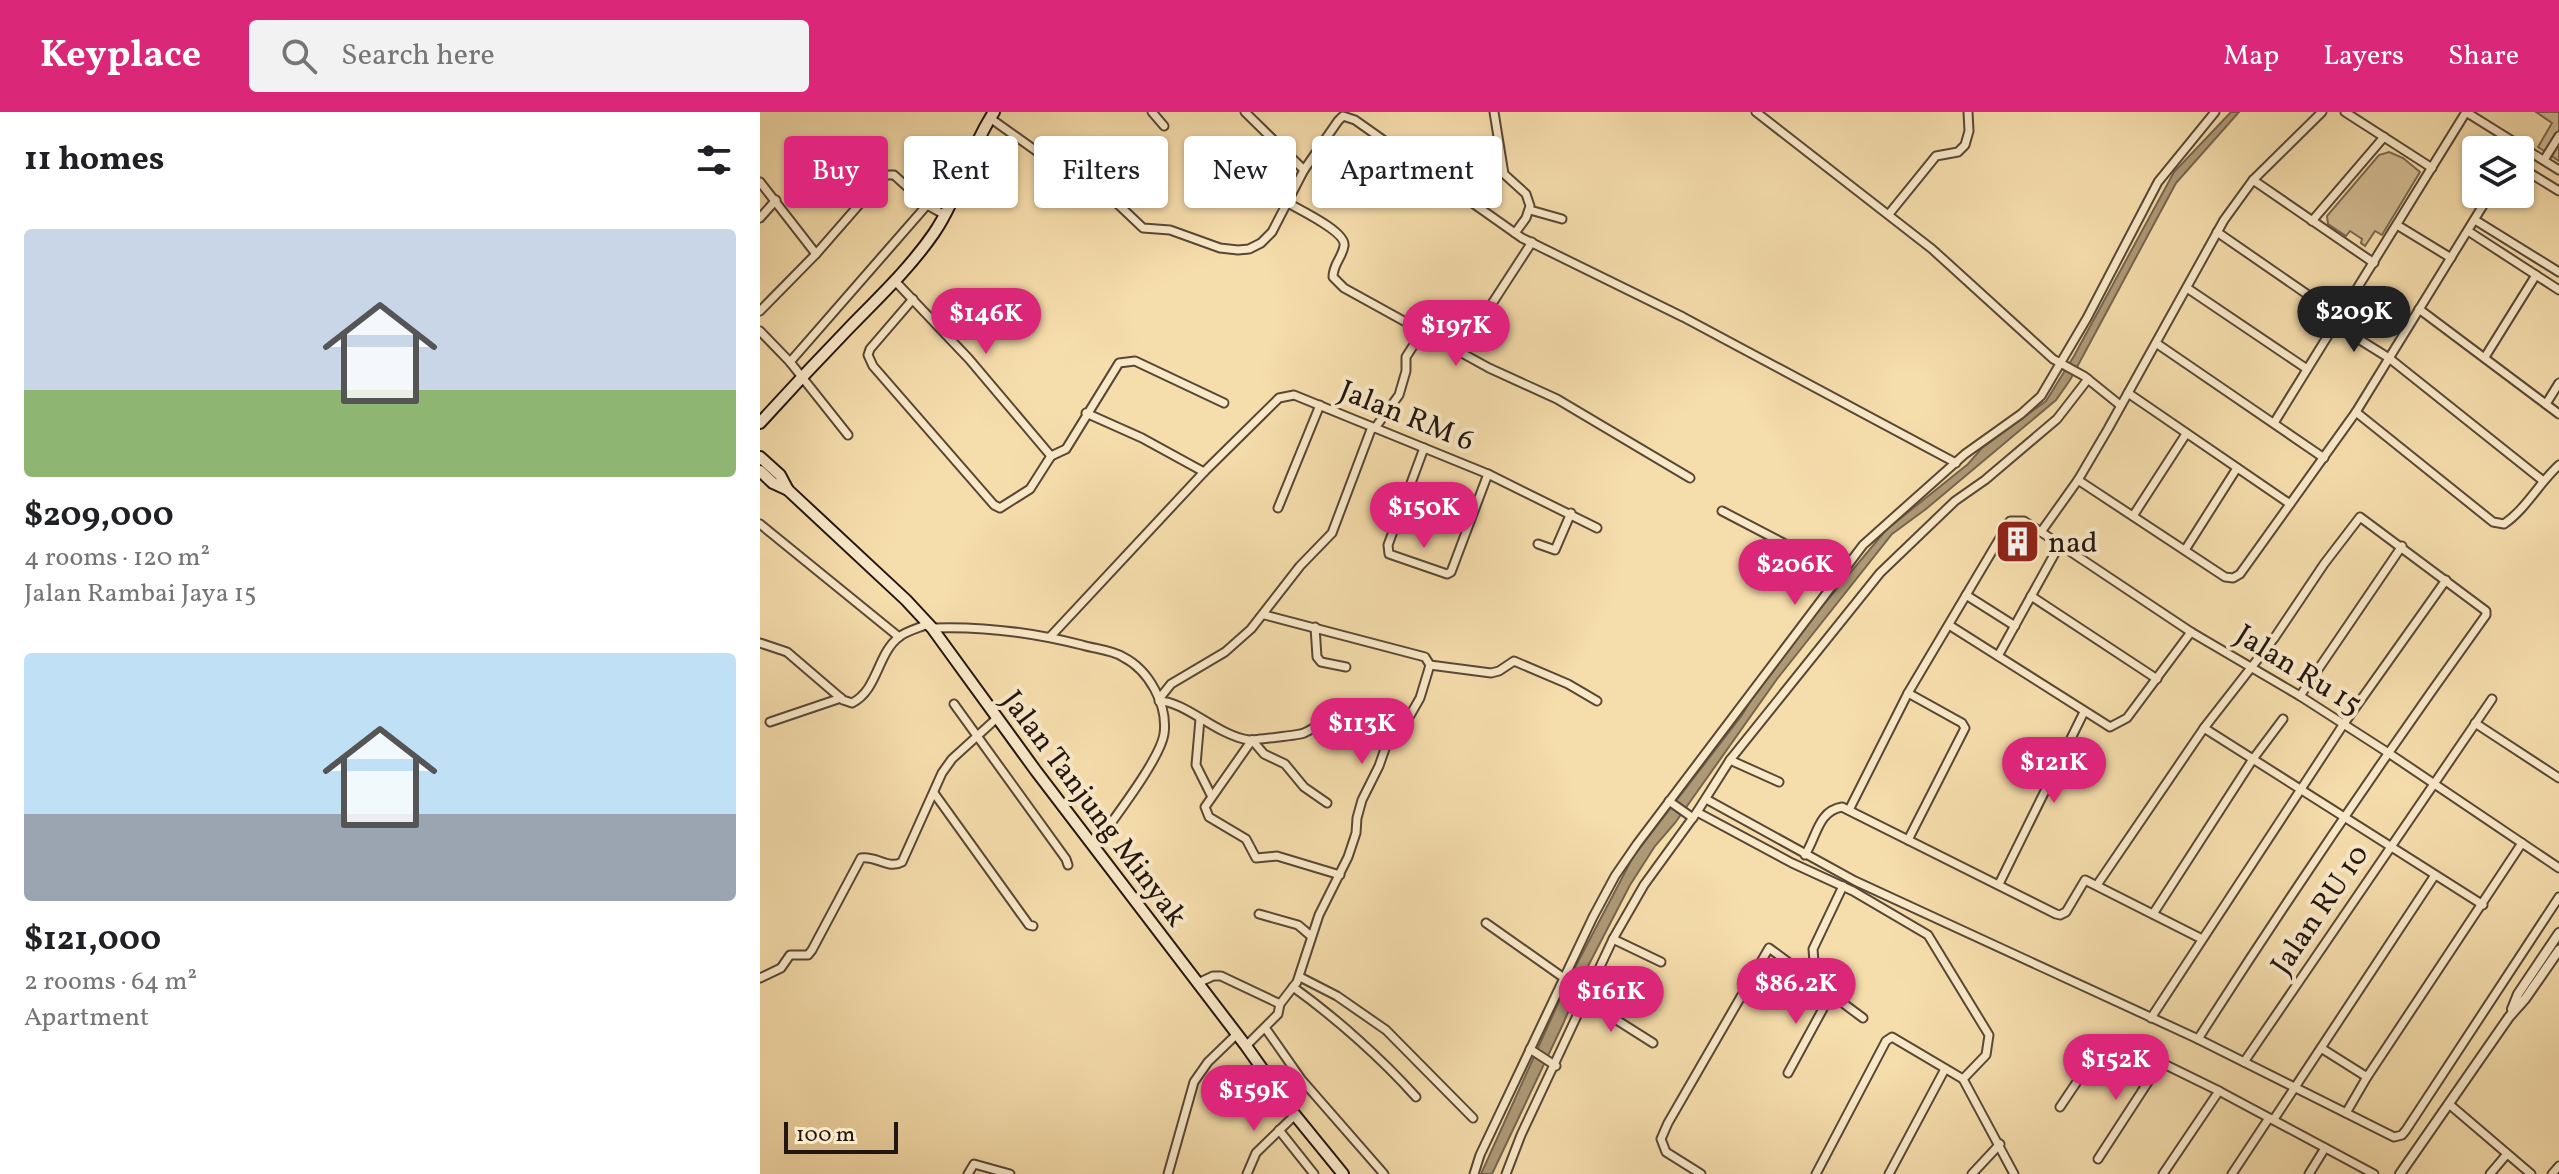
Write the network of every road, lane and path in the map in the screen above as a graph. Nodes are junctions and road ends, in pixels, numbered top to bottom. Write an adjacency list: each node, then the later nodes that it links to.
1 (1152, 112): 12 (street)
2 (1245, 112): 19 (street)
3 (1494, 112): 33 (street)
4 (1756, 112): 34 (street)
5 (1968, 112): 34 (street)
6 (2215, 112): 64 (street)
7 (2322, 112): 22 (street)
8 (2345, 112): 15 (street)
9 (2466, 112): 13 (street); 18 (street)
10 (1340, 114): 19 (street); 43 (street)
11 (992, 115): 30 (street); 35 (main road)
12 (1164, 126)
13 (2501, 136)
14 (2559, 136): 17 (street)
15 (2384, 137): 18 (street); 39 (street)
16 (2534, 155): 17 (street)
17 (2544, 160): 20 (street)
18 (2432, 168): 40 (street)
19 (1304, 170): 25 (street)
20 (2559, 170)
21 (2534, 176): 26 (street)
22 (2253, 180): 39 (street); 42 (street)
23 (760, 182): 27 (street)
24 (904, 186): 45 (street)
25 (1296, 186)
26 (2559, 191)
27 (776, 200): 36 (street); 45 (street)
28 (924, 208): 63 (street)
29 (932, 208): 35 (street)
30 (1285, 208)
31 (1296, 208): 58 (street)
32 (2482, 208): 38 (street)
33 (1530, 210): 37 (street); 43 (street)
34 (1889, 214): 64 (street)
35 (945, 215): 50 (main road)
36 (760, 218)
37 (1562, 219)
38 (2475, 220): 41 (street); 48 (street)
39 (2312, 221): 47 (street)
40 (2397, 225): 46 (street); 47 (street)
41 (2468, 231): 46 (street); 49 (street)
42 (2217, 232): 51 (street); 56 (street)
43 (1515, 233): 44 (street)
44 (1532, 242): 60 (street); 86 (street)
45 (816, 254): 55 (street)
46 (2451, 258): 54 (street)
47 (2374, 263): 56 (street)
48 (2559, 272)
49 (2536, 275): 52 (street); 61 (street)
50 (895, 281): 53 (street); 66 (main road)
51 (2187, 288): 59 (street); 65 (street)
52 (2559, 290)
53 (913, 299): 83 (street); 83 (street)
54 (2419, 309): 61 (street); 62 (street)
55 (760, 311)
56 (2338, 321): 62 (street); 65 (street)
57 (760, 331): 63 (street)
58 (1422, 332): 60 (street); 79 (street)
59 (2156, 343): 69 (street); 78 (street)
60 (1460, 353): 92 (street)
61 (2485, 357): 71 (street)
62 (2389, 358): 74 (street); 94 (street)
63 (790, 362): 66 (street)
64 (2063, 364): 67 (street); 86 (street)
65 (2307, 369): 78 (street)
66 (802, 376): 77 (main road); 81 (street)
67 (2086, 377): 73 (street); 146 (street)
68 (2559, 383): 71 (street)
69 (2128, 393): 73 (street); 80 (street)
70 (1224, 403): 75 (street)
71 (2546, 404): 76 (street)
72 (1320, 405): 79 (street, Jalan RM 6); 90 (street, Jalan RM 6); 97 (street)
73 (2120, 405): 93 (street)
74 (2356, 412): 85 (street); 94 (street)
75 (1086, 413): 83 (street); 90 (street)
76 (2559, 414)
77 (760, 423)
78 (2274, 423): 85 (street)
79 (1373, 427): 82 (street, Jalan RM 6); 112 (street)
80 (2186, 434): 88 (street); 100 (street)
81 (848, 435)
82 (1424, 448): 91 (street, Jalan RM 6); 91 (street)
83 (1051, 456)
84 (760, 457): 95 (main road)
85 (2324, 458): 96 (street)
86 (1956, 463): 108 (street)
87 (2559, 465): 94 (street)
88 (2237, 468): 96 (street); 107 (street)
89 (760, 471): 95 (main road)
90 (1204, 472): 119 (street)
91 (1488, 474): 99 (street, Jalan RM 6)
92 (1690, 478)
93 (2078, 480): 100 (street); 103 (street)
94 (2542, 480)
95 (788, 490): 114 (main road, Jalan Tanjung Minyak)
96 (2290, 504): 107 (street)
97 (1278, 508)
98 (1722, 511): 108 (street)
99 (1571, 513): 102 (street, Jalan RM 6); 104 (street)
100 (2133, 516): 107 (street)
101 (760, 524): 118 (street)
102 (1597, 528)
103 (2041, 532): 105 (street, Jalan Ru 15); 110 (street, Jalan Ru 15)
104 (1538, 544)
105 (2060, 544): 111 (street); 117 (street, Jalan Ru 15)
106 (2402, 546): 109 (street); 124 (street); 127 (street)
107 (2185, 550)
108 (1841, 573): 155 (street)
109 (2446, 580): 140 (street); 144 (street)
110 (1966, 595): 113 (street); 115 (street)
111 (2031, 596): 115 (street); 125 (street)
112 (1265, 615): 116 (street); 130 (street)
113 (1949, 625): 121 (street); 126 (street)
114 (930, 626): 118 (street); 119 (street); 135 (main road, Jalan Tanjung Minyak)
115 (2015, 626): 121 (street)
116 (1315, 627): 122 (street); 123 (street)
117 (2191, 632): 124 (street, Jalan Ru 15); 125 (street)
118 (899, 637): 128 (street)
119 (1050, 637): 130 (street)
120 (760, 643): 128 (street)
121 (1998, 656): 134 (street)
122 (1430, 665): 131 (street); 166 (street)
123 (1346, 667)
124 (2251, 667): 127 (street, Jalan Ru 15); 141 (street)
125 (2157, 679): 134 (street)
126 (1908, 693): 156 (street); 159 (street)
127 (2300, 696): 140 (street, Jalan Ru 15)
128 (841, 698): 138 (street)
129 (2492, 699): 139 (street, Jalan RU 10)
130 (1159, 700): 136 (street); 161 (street)
131 (1597, 701)
132 (954, 704): 142 (street)
133 (1354, 712): 143 (street)
134 (2084, 712): 168 (street)
135 (997, 718): 142 (street); 161 (main road, Jalan Tanjung Minyak)
136 (1200, 719): 143 (street); 152 (street)
137 (2283, 719): 145 (street)
138 (770, 722)
139 (2475, 723): 147 (street); 149 (street, Jalan RU 10)
140 (2343, 725): 144 (street, Jalan Ru 15); 150 (street)
141 (2204, 728): 145 (street); 169 (street)
142 (976, 736): 151 (street); 164 (street)
143 (1252, 740): 152 (street); 154 (street)
144 (2387, 752): 149 (street, Jalan Ru 15); 158 (street)
145 (2253, 759): 150 (street); 176 (street)
146 (1730, 760): 148 (street); 153 (street)
147 (2559, 778)
148 (1779, 782)
149 (2433, 783): 160 (street, Jalan Ru 15); 162 (street, Jalan RU 10)
150 (2301, 790): 158 (street); 182 (street)
151 (934, 793): 178 (street); 187 (street)
152 (1211, 795): 166 (street)
153 (1706, 799): 157 (street); 163 (street)
154 (1327, 803)
155 (1670, 803): 157 (street); 188 (street)
156 (1849, 810): 159 (street); 163 (street)
157 (1693, 815): 170 (street); 181 (street)
158 (2345, 817): 162 (street); 199 (street)
159 (1908, 840): 168 (street)
160 (2522, 843): 165 (street, Jalan Ru 15); 174 (street)
161 (1094, 847): 189 (main road, Jalan Tanjung Minyak)
162 (2391, 847): 167 (street); 205 (street, Jalan RU 10)
163 (1805, 855): 171 (street)
164 (1068, 865)
165 (2559, 868)
166 (1340, 875): 180 (street)
167 (2435, 875): 174 (street); 202 (street)
168 (1999, 884): 169 (street)
169 (2097, 885): 176 (street)
170 (1843, 886): 173 (street); 185 (street)
171 (1876, 891): 173 (street); 196 (street)
172 (2559, 897): 216 (street)
173 (1872, 901): 210 (street)
174 (2483, 905): 209 (street)
175 (1259, 914): 180 (street)
176 (2153, 914): 182 (street)
177 (1486, 923): 188 (street)
178 (1033, 926)
179 (2559, 933): 194 (street)
180 (1311, 936): 186 (street)
181 (1613, 939): 184 (street); 192 (street)
182 (2202, 939): 196 (street)
183 (2559, 950): 194 (street)
184 (1661, 962)
185 (1819, 966)
186 (1300, 977): 190 (street); 218 (street)
187 (760, 978)
188 (1564, 978): 203 (street)
189 (1198, 983): 193 (street); 198 (main road, Jalan Tanjung Minyak)
190 (1293, 987): 193 (street); 213 (street)
191 (1831, 994): 195 (street); 208 (street); 235 (street)
192 (1585, 1000): 200 (street); 206 (street)
193 (1280, 1004): 197 (street)
194 (2509, 1017): 214 (street)
195 (1863, 1018)
196 (2151, 1018): 199 (street)
197 (1266, 1029): 201 (street); 232 (street)
198 (1237, 1034): 201 (main road, Jalan Tanjung Minyak); 228 (street)
199 (2198, 1039): 205 (street)
200 (1653, 1043)
201 (1246, 1046): 217 (main road, Jalan Tanjung Minyak)
202 (2321, 1048): 209 (street); 211 (street)
203 (1532, 1051): 206 (street); 233 (street)
204 (2161, 1062): 212 (street); 215 (street); 224 (street)
205 (2244, 1062): 211 (street)
206 (1554, 1065): 234 (street)
207 (1945, 1069): 210 (street); 236 (street); 237 (street)
208 (1788, 1073)
209 (2367, 1077): 216 (street)
210 (1963, 1079): 221 (street)
211 (2294, 1089): 216 (street); 219 (street)
212 (2219, 1091): 219 (street); 240 (street)
213 (1416, 1097)
214 (2449, 1104): 223 (street); 244 (street)
215 (2060, 1107)
216 (2346, 1113)
217 (1295, 1115): 220 (street); 231 (main road, Jalan Tanjung Minyak)
218 (1473, 1118)
219 (2271, 1118): 222 (street); 241 (street)
220 (1279, 1130): 229 (street); 230 (street)
221 (2000, 1144): 238 (street); 239 (street)
222 (2325, 1148): 242 (street); 243 (street)
223 (2507, 1154): 245 (street); 246 (street)
224 (2098, 1159)
225 (2559, 1166): 247 (street)
226 (968, 1174): 227 (street)
227 (1010, 1174)
228 (1168, 1174)
229 (1247, 1174)
230 (1314, 1174)
231 (1343, 1174)
232 (1384, 1174)
233 (1474, 1174)
234 (1506, 1174)
235 (1701, 1174)
236 (1816, 1174)
237 (1889, 1174)
238 (1972, 1174)
239 (2014, 1174)
240 (2163, 1174)
241 (2232, 1174)
242 (2309, 1174)
243 (2374, 1174)
244 (2400, 1174)
245 (2490, 1174)
246 (2531, 1174)
247 (2552, 1174)

